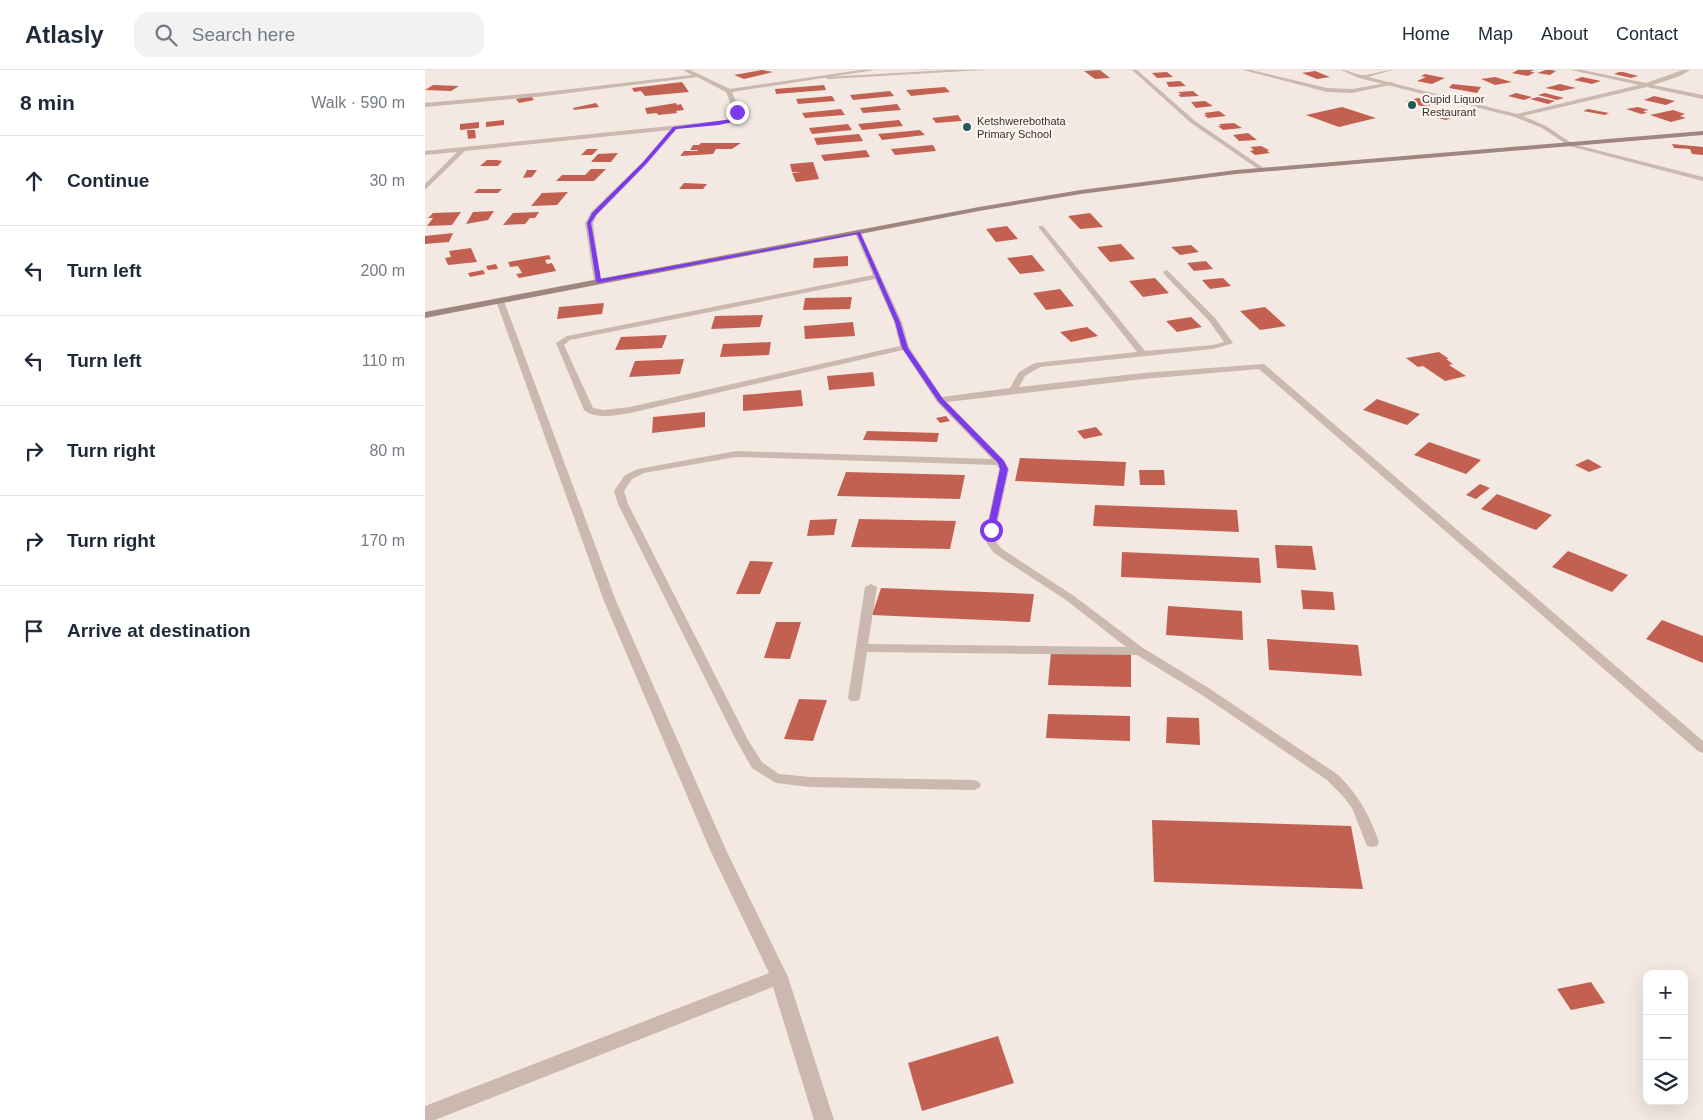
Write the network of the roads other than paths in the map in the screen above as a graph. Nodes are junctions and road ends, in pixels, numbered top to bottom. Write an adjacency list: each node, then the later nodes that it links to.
1 (686, 70): 10 (street)
2 (872, 70): 11 (street)
3 (983, 70): 11 (lane)
4 (1134, 70): 24 (lane)
5 (1245, 70): 13 (lane)
6 (1344, 70): 12 (street)
7 (1390, 70): 12 (street)
8 (1574, 70): 14 (street)
9 (1687, 70): 14 (street)
10 (695, 76): 15 (street); 17 (street)
11 (828, 77): 15 (street)
12 (1361, 77): 13 (street)
13 (1392, 84): 18 (street)
14 (1644, 86): 16 (street); 18 (street)
15 (729, 91): 19 (street)
16 (1703, 97)
17 (425, 105)
18 (1517, 116): 21 (street)
19 (675, 128): 22 (street); 31 (street)
20 (1703, 134): 21 (street)
21 (1571, 145): 24 (street); 25 (street)
22 (462, 150): 23 (street); 26 (street)
23 (425, 153)
24 (1263, 170): 28 (street)
25 (1703, 179)
26 (425, 188)
27 (1041, 227): 35 (lane)
28 (858, 233): 30 (lane); 31 (street)
29 (1167, 272): 35 (lane)
30 (878, 276): 34 (lane); 34 (lane)
31 (598, 281): 32 (street)
32 (500, 301): 33 (street); 46 (street)
33 (425, 315)
34 (905, 348): 37 (lane)
35 (1142, 353): 36 (lane)
36 (1014, 390): 37 (lane); 43 (lane)
37 (940, 400): 38 (lane)
38 (1001, 462): 41 (lane); 44 (lane)
39 (871, 587): 40 (lane)
40 (863, 648): 41 (lane); 42 (lane)
41 (1139, 651): 45 (lane)
42 (854, 698)
43 (1703, 748)
44 (974, 786)
45 (1372, 842)
46 (779, 977): 47 (street); 48 (street)
47 (425, 1115)
48 (824, 1120)

